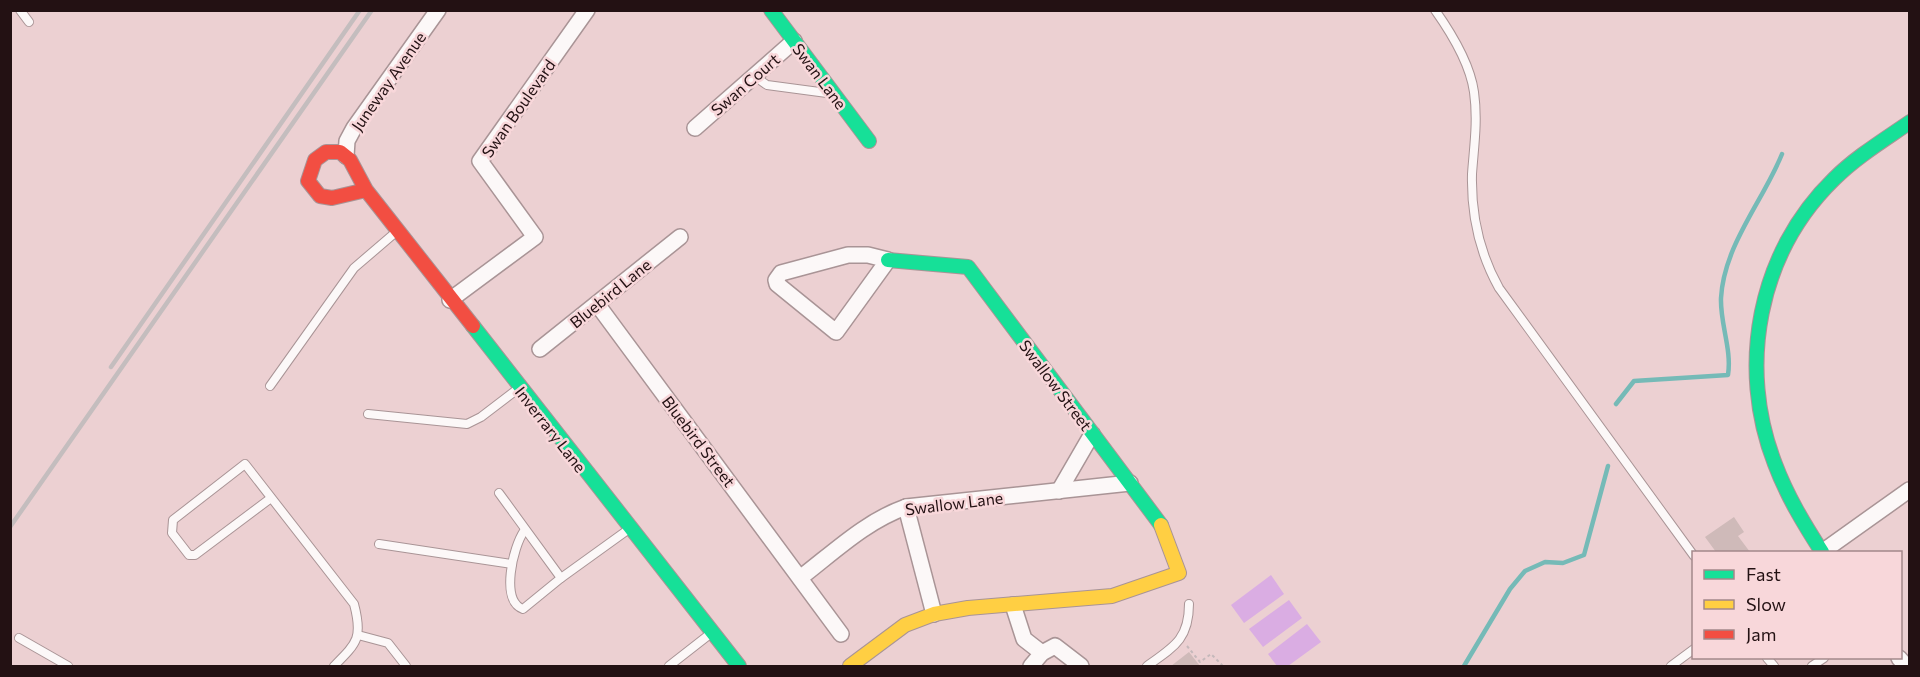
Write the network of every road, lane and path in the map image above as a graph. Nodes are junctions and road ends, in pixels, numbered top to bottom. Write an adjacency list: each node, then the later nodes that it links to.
1 (21, 10): 6 (lane)
2 (438, 10): 13 (street, Juneway Avenue)
3 (587, 10): 18 (street, Swan Boulevard)
4 (771, 10): 7 (street, Swan Lane)
5 (1436, 10): 36 (lane)
6 (29, 22)
7 (794, 41): 8 (street, Swan Court); 9 (street, Swan Lane)
8 (754, 76): 9 (lane); 11 (street, Swan Court)
9 (833, 93): 12 (street, Swan Lane)
10 (1910, 122): 34 (street)
11 (695, 128)
12 (869, 141)
13 (346, 156): 14 (street, Inverrary Lane); 14 (street)
14 (366, 190): 15 (street, Inverrary Lane)
15 (397, 231): 18 (street, Inverrary Lane); 21 (lane)
16 (680, 237): 19 (street, Bluebird Lane)
17 (888, 260): 17 (street, Swallow Street); 24 (street, Swallow Street)
18 (450, 300): 22 (street, Inverrary Lane)
19 (597, 304): 20 (street, Bluebird Lane); 39 (street, Bluebird Street)
20 (540, 350)
21 (270, 386)
22 (519, 388): 23 (lane); 31 (street, Inverrary Lane)
23 (368, 414)
24 (1092, 434): 25 (street, Swallow Street); 27 (street)
25 (1130, 483): 27 (street, Swallow Lane); 41 (street, Swallow Street)
26 (1909, 490): 35 (street)
27 (1059, 491): 30 (street, Swallow Lane)
28 (499, 493): 32 (lane)
29 (271, 498): 29 (lane); 45 (lane)
30 (906, 507): 39 (street, Swallow Lane); 42 (street)
31 (629, 528): 38 (lane); 43 (street, Inverrary Lane)
32 (524, 531): 37 (lane); 38 (lane)
33 (379, 544): 37 (lane)
34 (1821, 551)
35 (1823, 551)
36 (1692, 553)
37 (512, 564): 38 (lane)
38 (561, 578)
39 (800, 578): 44 (street, Bluebird Street)
40 (1189, 604): 47 (lane)
41 (1013, 605): 42 (street); 49 (street)
42 (934, 614): 55 (street)
43 (711, 633): 53 (lane); 54 (street, Inverrary Lane)
44 (841, 634)
45 (358, 635): 51 (lane); 52 (lane)
46 (19, 638): 50 (lane)
47 (1182, 639): 58 (lane); 59 (path)
48 (1692, 650): 60 (lane)
49 (1042, 653): 56 (street); 57 (street)
50 (68, 666)
51 (334, 666)
52 (406, 666)
53 (669, 666)
54 (739, 666)
55 (850, 666)
56 (1031, 666)
57 (1081, 666)
58 (1147, 666)
59 (1223, 666)
60 (1671, 666)

